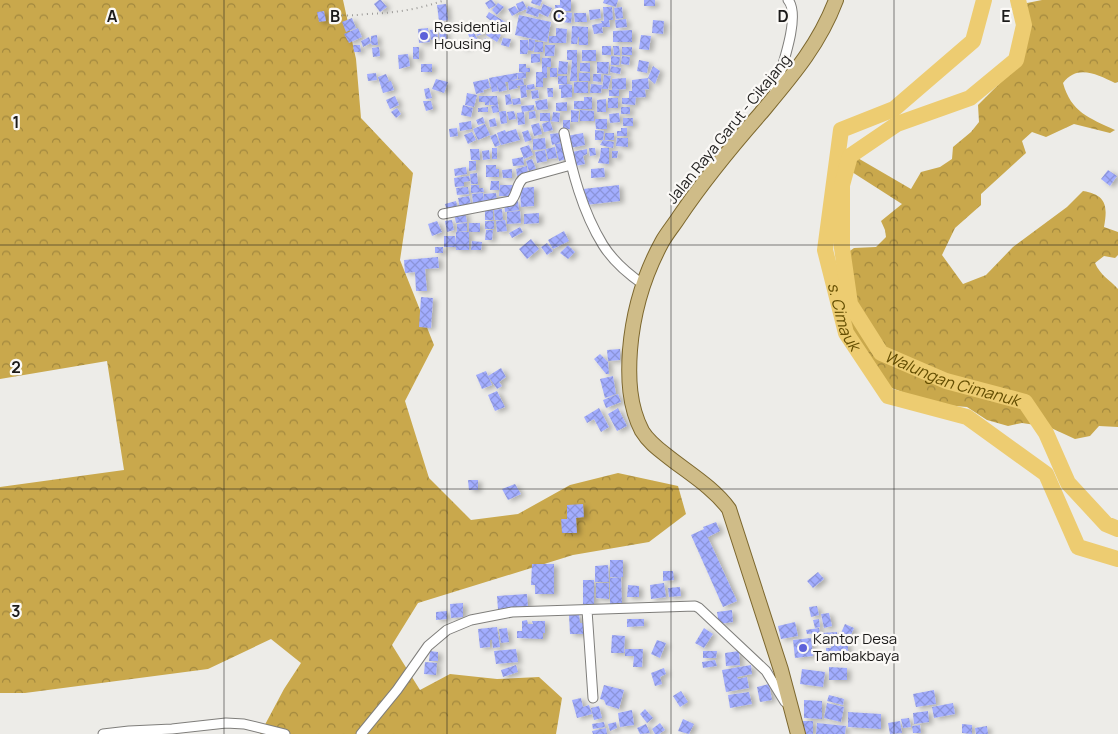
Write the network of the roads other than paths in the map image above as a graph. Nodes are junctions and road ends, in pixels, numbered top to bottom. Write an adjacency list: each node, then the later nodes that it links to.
1 (788, 0): 3 (street)
2 (836, 0): 3 (main road, Jalan Raya Garut - Cikajang)
3 (772, 99): 7 (main road, Jalan Raya Garut - Cikajang)
4 (564, 133): 5 (street)
5 (571, 166): 6 (street); 7 (street)
6 (443, 214)
7 (644, 285): 10 (main road, Jalan Raya Garut - Cikajang)
8 (587, 610): 9 (street); 10 (street); 13 (street)
9 (593, 698)
10 (796, 728)
11 (103, 734): 12 (street)
12 (285, 734)
13 (361, 734)

